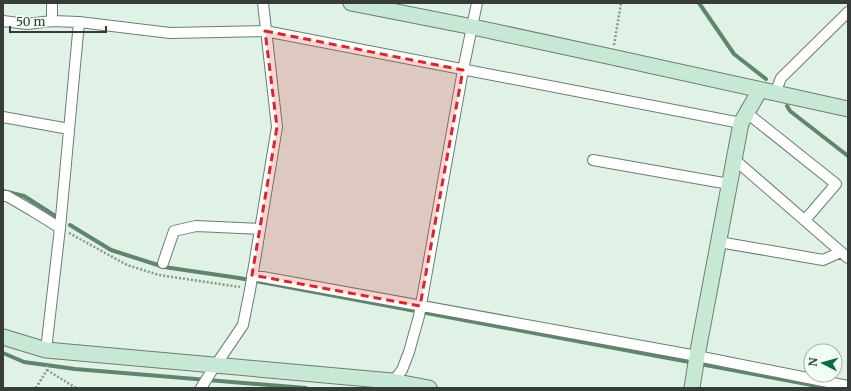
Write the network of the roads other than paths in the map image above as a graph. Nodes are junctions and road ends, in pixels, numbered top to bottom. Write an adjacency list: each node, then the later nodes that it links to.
1 (52, 3): 7 (street)
2 (263, 3): 10 (street)
3 (351, 3): 9 (street)
4 (477, 3): 9 (street)
5 (848, 12): 13 (street)
6 (3, 21): 7 (street)
7 (52, 21): 8 (street)
8 (79, 22): 10 (street); 17 (street)
9 (473, 27): 11 (street); 12 (street)
10 (266, 31): 11 (street); 24 (street)
11 (463, 70): 16 (street); 29 (street)
12 (760, 90): 13 (street); 16 (street)
13 (775, 93): 14 (street)
14 (848, 109)
15 (3, 118): 17 (street)
16 (744, 118): 18 (street); 22 (street)
17 (69, 129): 23 (street)
18 (734, 159): 20 (street); 22 (street)
19 (593, 160): 20 (street)
20 (730, 184): 25 (street)
21 (3, 196): 23 (street)
22 (805, 220): 26 (street)
23 (60, 228): 31 (street)
24 (260, 229): 27 (street); 28 (street)
25 (719, 242): 26 (street); 32 (street)
26 (845, 255)
27 (163, 262)
28 (252, 275): 29 (street); 33 (street)
29 (419, 311): 32 (street); 34 (street)
30 (3, 337): 31 (street)
31 (46, 350): 33 (street)
32 (697, 362): 35 (street); 38 (street)
33 (213, 369): 34 (street); 36 (street)
34 (390, 385): 37 (street)
35 (848, 386)
36 (202, 387)
37 (429, 388)
38 (692, 388)

